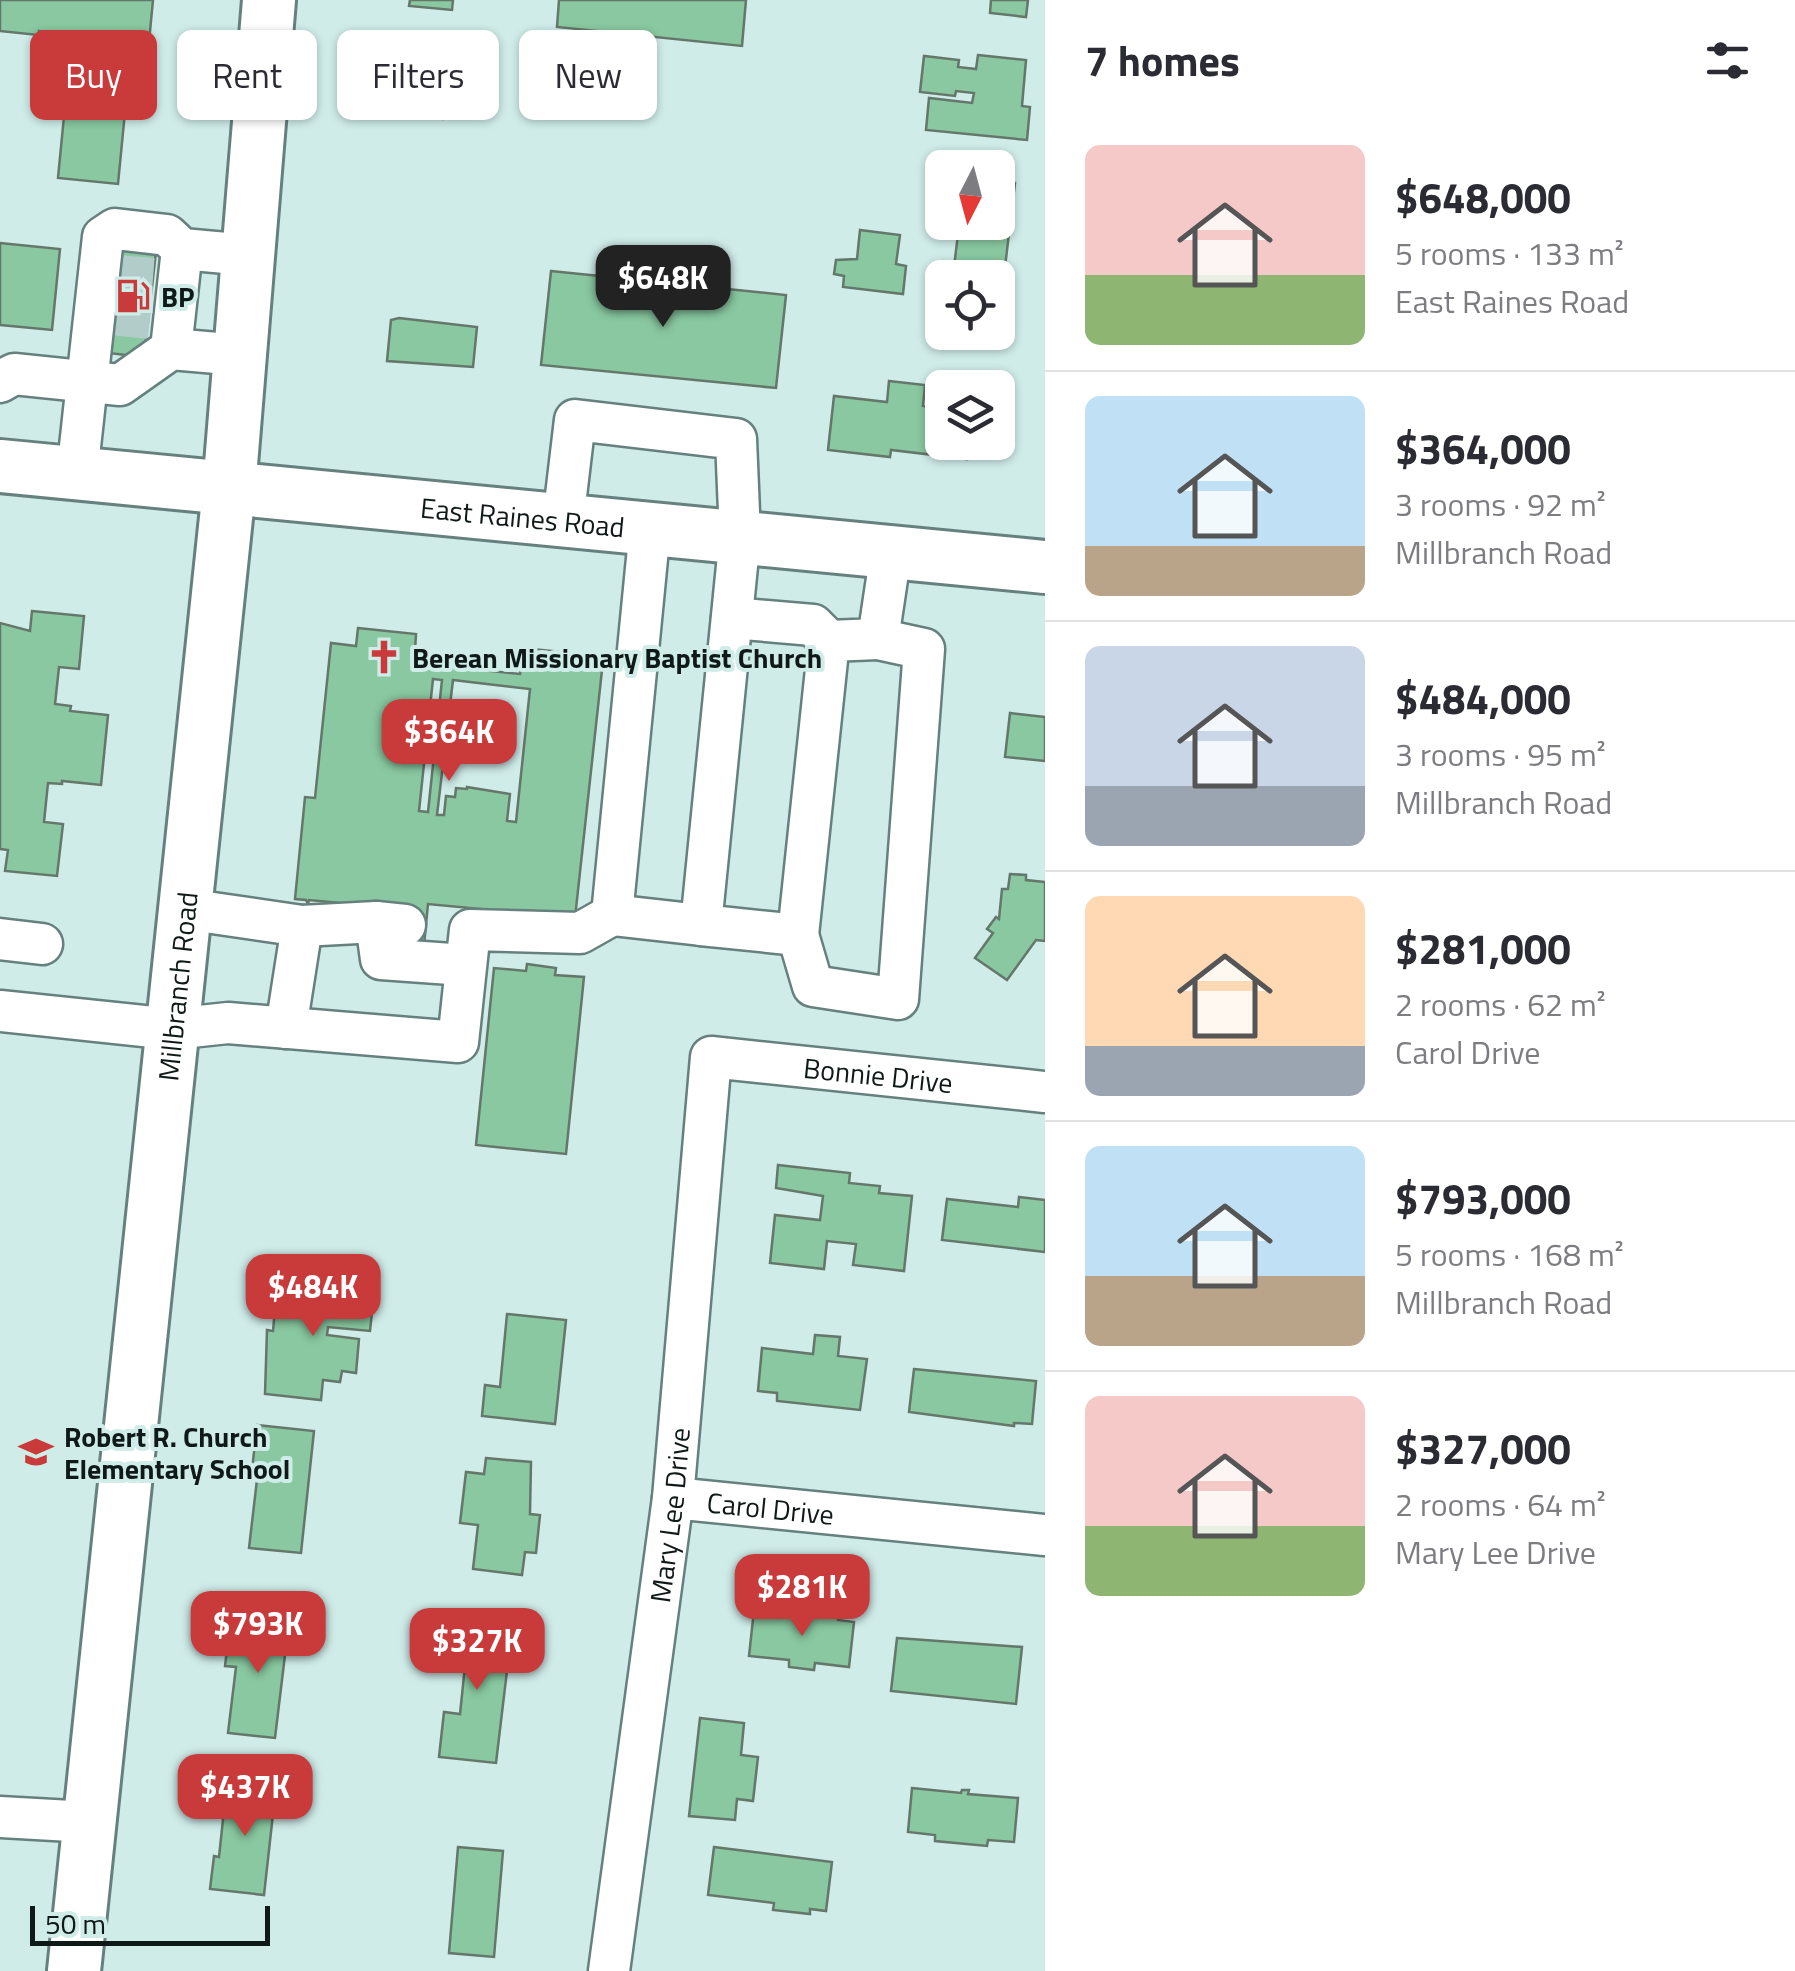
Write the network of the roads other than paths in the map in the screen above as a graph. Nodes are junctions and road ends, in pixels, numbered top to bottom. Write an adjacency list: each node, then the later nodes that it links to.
1 (269, 0): 2 (main road, Millbranch Road)
2 (248, 255): 3 (street); 5 (main road, Millbranch Road)
3 (146, 271): 4 (street); 4 (street)
4 (140, 323): 5 (street); 6 (street); 6 (street)
5 (240, 355): 10 (main road, Millbranch Road)
6 (88, 381): 7 (street); 9 (street)
7 (0, 382)
8 (0, 466): 9 (main road, East Raines Road)
9 (77, 474): 10 (main road, East Raines Road)
10 (229, 489): 11 (main road, East Raines Road); 19 (main road, Millbranch Road)
11 (562, 521): 12 (main road, East Raines Road); 13 (street)
12 (650, 528): 13 (main road, East Raines Road); 20 (street)
13 (740, 536): 14 (main road, East Raines Road); 16 (street)
14 (891, 552): 15 (main road, East Raines Road); 17 (street)
15 (1045, 567)
16 (732, 618): 18 (street); 23 (street)
17 (878, 639): 18 (street); 24 (street)
18 (829, 641): 24 (street)
19 (185, 909): 22 (street); 30 (main road, Millbranch Road)
20 (612, 914): 23 (street); 27 (street)
21 (402, 924): 22 (street); 27 (street); 27 (street)
22 (302, 926): 29 (street)
23 (701, 926): 24 (street)
24 (798, 935)
25 (0, 940): 26 (street)
26 (42, 944)
27 (468, 947): 29 (street)
28 (0, 1011): 30 (street)
29 (286, 1028): 30 (street)
30 (172, 1030): 36 (main road, Millbranch Road)
31 (711, 1057): 32 (street, Bonnie Drive); 33 (street, Mary Lee Drive)
32 (1045, 1092)
33 (673, 1498): 34 (street, Carol Drive); 38 (street, Mary Lee Drive)
34 (1045, 1534)
35 (0, 1817): 36 (street)
36 (90, 1822): 37 (main road, Millbranch Road)
37 (74, 1971)
38 (609, 1971)

